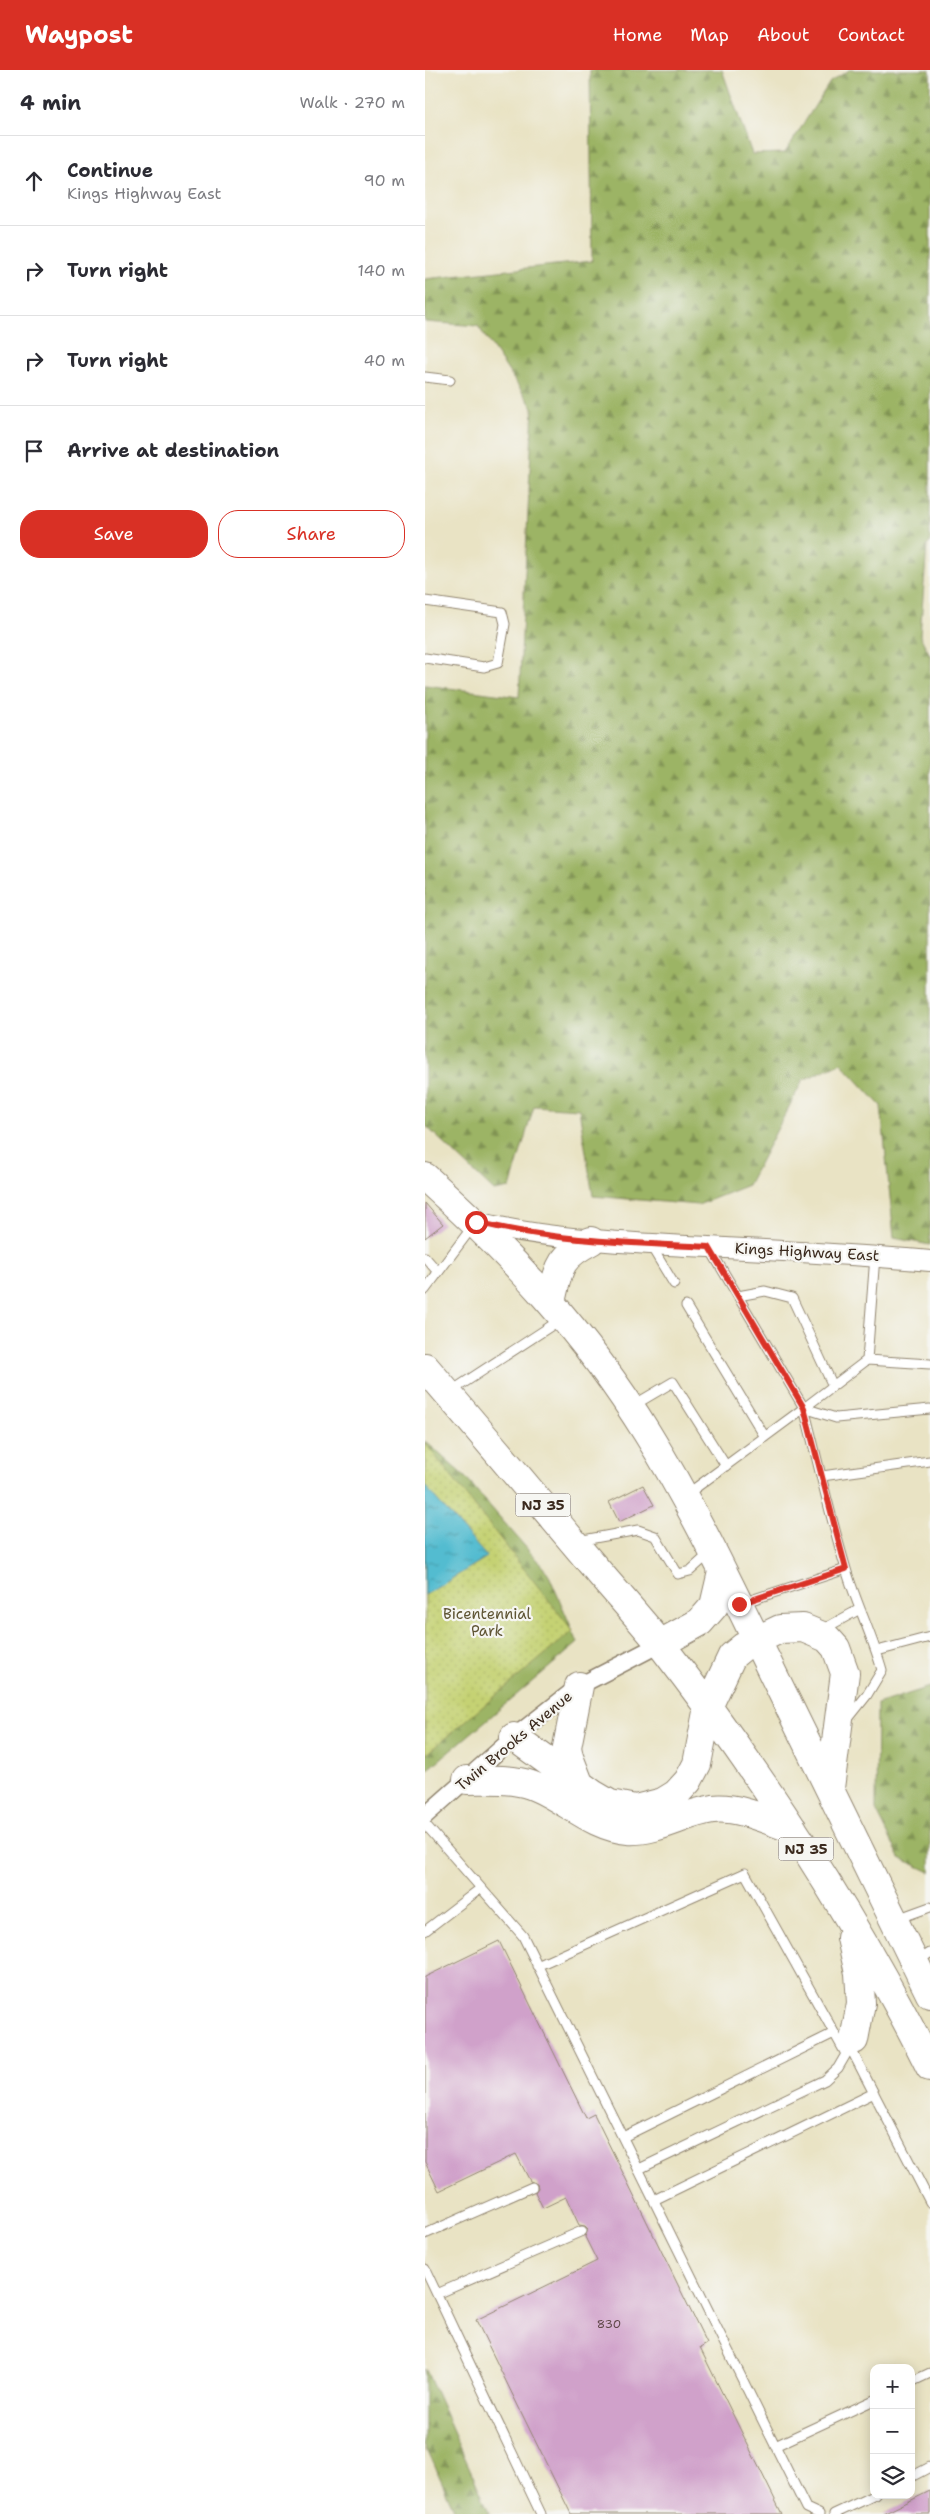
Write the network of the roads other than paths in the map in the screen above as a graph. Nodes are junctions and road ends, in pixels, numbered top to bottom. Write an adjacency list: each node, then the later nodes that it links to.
1 (425, 377): 2 (lane)
2 (450, 380)
3 (425, 601): 4 (lane)
4 (425, 658)
5 (425, 1177): 6 (highway, NJ 35)
6 (476, 1222): 7 (street, Kings Highway East); 13 (lane); 18 (highway, NJ 35)
7 (591, 1241): 8 (street, Kings Highway East); 18 (highway)
8 (650, 1244): 9 (street, Kings Highway East); 14 (lane)
9 (709, 1247): 10 (street, Kings Highway East); 16 (lane)
10 (875, 1256): 12 (street, Kings Highway East); 19 (lane)
11 (425, 1258): 13 (lane)
12 (930, 1261)
13 (438, 1272): 15 (lane)
14 (674, 1284)
15 (425, 1290)
16 (738, 1296): 22 (lane); 25 (lane)
17 (686, 1306): 27 (lane)
18 (558, 1310): 23 (lane); 24 (highway, NJ 35)
19 (867, 1360): 20 (lane); 22 (lane)
20 (930, 1364)
21 (425, 1367): 23 (highway, NJ 35)
22 (833, 1386): 25 (lane)
23 (448, 1394): 32 (highway, NJ 35)
24 (630, 1408): 29 (lane); 31 (highway, NJ 35)
25 (804, 1408): 26 (lane); 27 (lane); 30 (lane)
26 (930, 1409)
27 (765, 1437): 29 (lane)
28 (930, 1461): 30 (lane)
29 (725, 1466): 31 (lane)
30 (822, 1476): 34 (lane)
31 (684, 1496): 33 (highway, NJ 35)
32 (573, 1541): 33 (lane); 40 (highway, NJ 35)
33 (717, 1562): 35 (highway, NJ 35); 40 (highway)
34 (846, 1569): 35 (lane); 36 (lane)
35 (739, 1604): 39 (highway, NJ 35)
36 (860, 1609): 37 (lane); 41 (lane)
37 (817, 1632): 39 (highway); 44 (highway)
38 (930, 1637): 41 (lane)
39 (757, 1642): 43 (highway); 48 (highway, NJ 35)
40 (660, 1644): 42 (street, Twin Brooks Avenue); 43 (highway, NJ 35)
41 (877, 1651): 44 (lane)
42 (579, 1686): 45 (street, Twin Brooks Avenue); 47 (highway)
43 (709, 1707): 47 (highway); 51 (highway, NJ 35)
44 (839, 1729): 48 (highway)
45 (514, 1737): 46 (street, Twin Brooks Avenue); 47 (highway)
46 (467, 1780): 49 (street, Twin Brooks Avenue); 51 (highway)
47 (579, 1783)
48 (830, 1788): 55 (highway, NJ 35)
49 (425, 1816)
50 (425, 1824): 52 (lane)
51 (793, 1829): 54 (highway, NJ 35)
52 (481, 1888): 56 (lane); 58 (lane)
53 (930, 1907): 55 (lane)
54 (845, 1912): 60 (highway); 61 (highway, NJ 35)
55 (894, 1920): 57 (highway, NJ 35)
56 (425, 1932)
57 (922, 1958): 59 (highway, NJ 35)
58 (537, 1966): 60 (lane); 63 (lane)
59 (930, 1994)
60 (846, 2044): 62 (lane); 63 (lane); 64 (lane)
61 (930, 2067)
62 (874, 2093): 66 (lane); 67 (lane)
63 (623, 2137): 64 (lane)
64 (639, 2169): 66 (lane)
65 (533, 2187): 69 (lane)
66 (654, 2200): 75 (lane)
67 (930, 2202)
68 (582, 2230): 71 (lane)
69 (425, 2234)
70 (425, 2269): 71 (lane)
71 (437, 2294): 79 (lane)
72 (930, 2373): 73 (lane)
73 (915, 2380)
74 (870, 2402): 75 (lane)
75 (775, 2446): 80 (lane)
76 (930, 2467): 77 (lane)
77 (915, 2475)
78 (870, 2497): 81 (lane)
79 (541, 2514)
80 (819, 2514)
81 (834, 2514)

